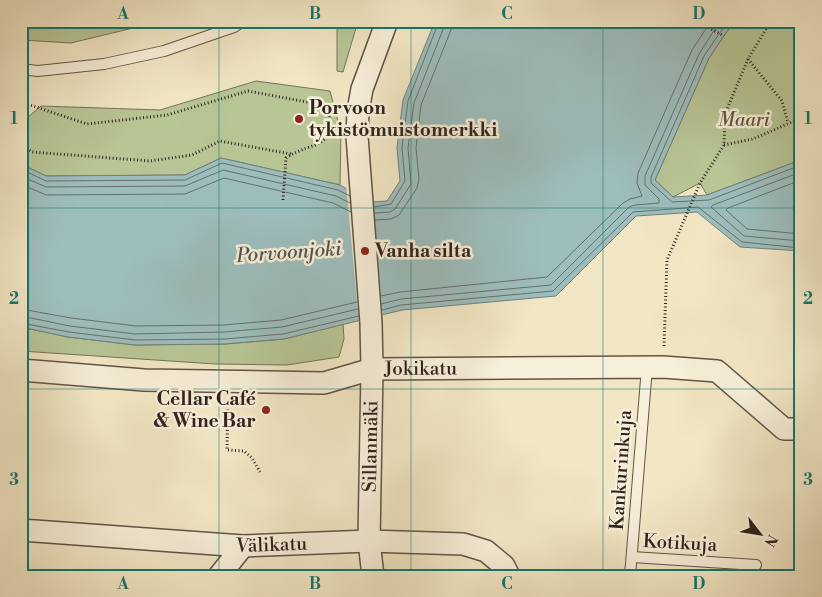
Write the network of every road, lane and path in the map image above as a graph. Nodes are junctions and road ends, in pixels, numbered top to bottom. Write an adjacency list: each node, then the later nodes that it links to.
1 (244, 21): 7 (lane)
2 (388, 21): 10 (street, Sillanmäki)
3 (696, 21): 5 (path)
4 (771, 21): 6 (path)
5 (724, 36)
6 (748, 59): 12 (path); 14 (path)
7 (21, 69)
8 (21, 102): 9 (path)
9 (328, 106): 10 (path); 15 (path)
10 (358, 111): 18 (street, Sillanmäki)
11 (801, 118): 12 (path)
12 (788, 124): 14 (path)
13 (21, 144): 15 (path)
14 (724, 145): 17 (path)
15 (291, 154): 16 (path)
16 (283, 200)
17 (655, 367): 18 (street, Jokikatu); 21 (street, Jokikatu); 26 (lane, Kankurinkuja)
18 (372, 369): 20 (street, Jokikatu); 24 (street, Sillanmäki)
19 (21, 370): 20 (street, Jokikatu)
20 (230, 382): 22 (path)
21 (801, 429)
22 (260, 472)
23 (21, 530): 25 (street, Välikatu)
24 (369, 541): 25 (street, Välikatu); 29 (street, Sillanmäki); 30 (street, Välikatu)
25 (243, 546): 28 (street)
26 (632, 557): 27 (lane, Kotikuja); 31 (lane, Kankurinkuja)
27 (756, 565)
28 (219, 576)
29 (373, 576)
30 (509, 576)
31 (630, 576)

